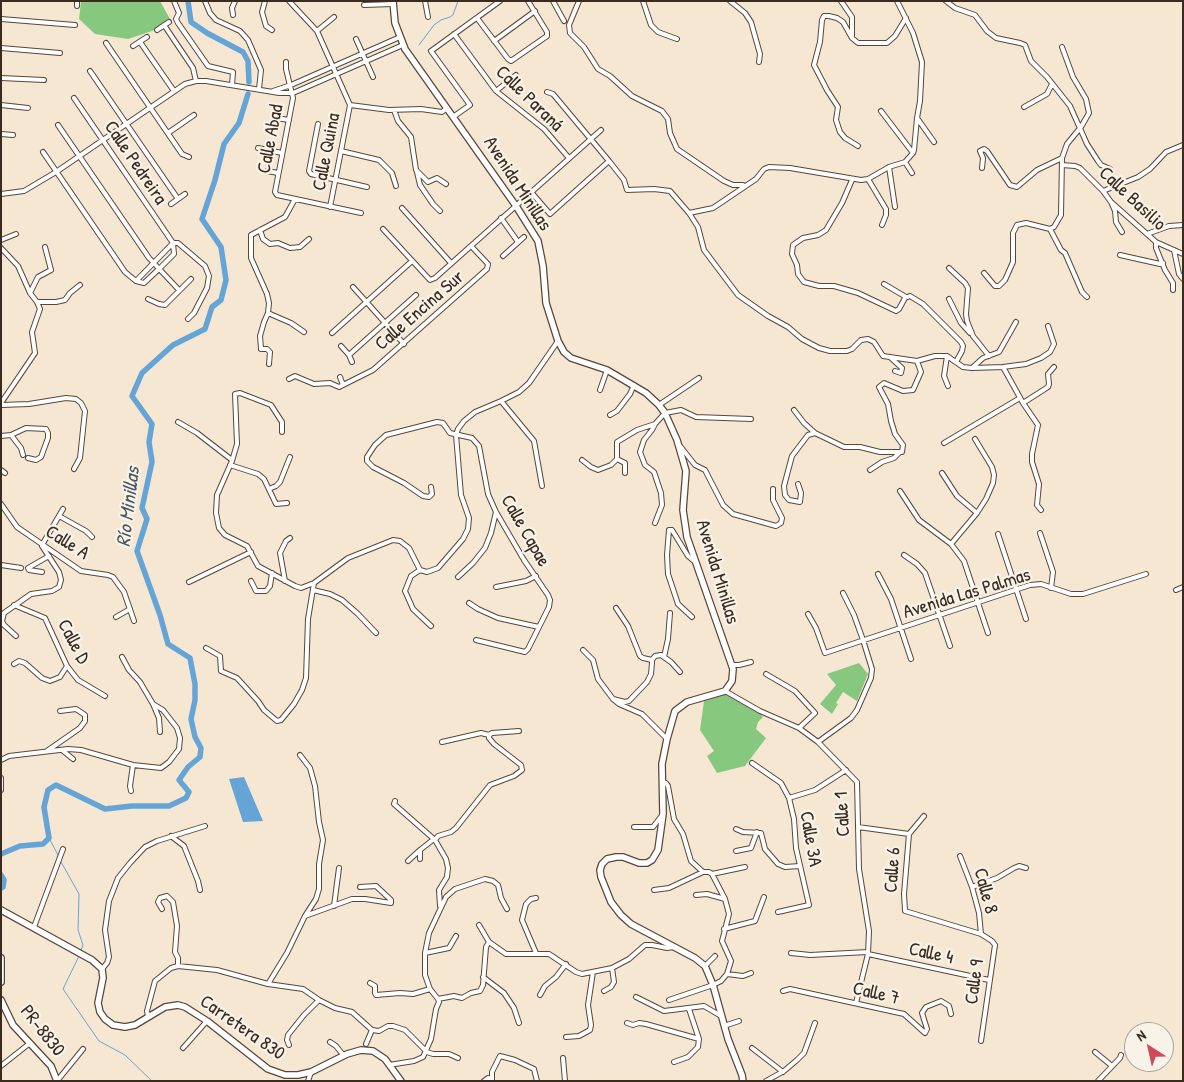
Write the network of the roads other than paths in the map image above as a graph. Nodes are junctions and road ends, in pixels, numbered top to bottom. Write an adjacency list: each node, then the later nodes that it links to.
1 (174, 1): 59 (street)
2 (205, 1): 61 (street)
3 (234, 1): 19 (street)
4 (265, 1): 30 (street)
5 (289, 1): 31 (street, Calle Quina)
6 (425, 1): 21 (street)
7 (500, 1): 22 (street)
8 (528, 1): 18 (street)
9 (553, 1): 25 (street)
10 (579, 1): 118 (street)
11 (643, 1): 37 (street)
12 (730, 1): 49 (street)
13 (841, 1): 35 (street)
14 (898, 1): 23 (street)
15 (946, 1): 58 (street)
16 (393, 2): 17 (street); 34 (street, Avenida Minillas)
17 (364, 4)
18 (535, 11): 38 (street); 38 (street)
19 (233, 15)
20 (334, 16): 31 (street)
21 (428, 17)
22 (477, 18): 32 (street); 38 (street)
23 (906, 18): 35 (street); 79 (street)
24 (1, 19): 27 (street)
25 (564, 20)
26 (169, 22): 28 (street)
27 (76, 25)
28 (164, 26): 29 (street); 57 (street)
29 (157, 30)
30 (272, 30)
31 (317, 31): 50 (street, Calle Quina)
32 (454, 34): 64 (street, Calle Paraná); 77 (street)
33 (147, 37): 39 (street)
34 (400, 37): 41 (street, Avenida Minillas); 46 (street)
35 (852, 38): 93 (street)
36 (356, 39): 46 (street)
37 (676, 39)
38 (494, 40)
39 (140, 42): 42 (street); 62 (street)
40 (106, 43): 70 (street)
41 (403, 45): 47 (street); 73 (street, Avenida Minillas)
42 (133, 46)
43 (1062, 46): 84 (street)
44 (1, 48): 45 (street)
45 (60, 53)
46 (363, 54): 47 (street); 50 (street)
47 (366, 61): 52 (street); 54 (street)
48 (286, 62): 60 (street, Calle Abad)
49 (759, 62)
50 (334, 67): 52 (street, Calle Quina); 60 (street)
51 (90, 71): 81 (street)
52 (337, 74): 66 (street); 69 (street, Calle Quina)
53 (516, 75): 64 (street)
54 (373, 77)
55 (1, 78): 56 (street)
56 (44, 80)
57 (196, 82): 59 (street); 62 (street)
58 (1052, 84): 71 (street); 84 (street)
59 (232, 85): 61 (street)
60 (291, 85): 63 (street); 66 (street, Calle Abad)
61 (259, 89): 63 (street)
62 (174, 91): 70 (street)
63 (273, 91): 66 (street)
64 (496, 91): 101 (street, Calle Paraná)
65 (547, 92): 89 (street)
66 (293, 93): 80 (street, Calle Abad)
67 (74, 98): 90 (street, Calle Pedreira)
68 (1, 105): 72 (street)
69 (350, 105): 74 (street); 95 (street, Calle Quina)
70 (150, 107): 81 (street); 86 (street)
71 (1024, 107)
72 (28, 108)
73 (448, 108): 74 (street); 77 (street, Avenida Minillas)
74 (394, 110): 109 (street)
75 (881, 111): 98 (street)
76 (194, 115): 86 (street)
77 (453, 117): 129 (street, Avenida Minillas)
78 (276, 118): 80 (street)
79 (917, 118): 91 (street); 98 (street)
80 (289, 120): 97 (street, Calle Abad)
81 (127, 124): 90 (street); 125 (street)
82 (318, 124): 114 (street)
83 (58, 125): 99 (street)
84 (1081, 127): 102 (street); 108 (street)
85 (601, 130): 89 (street)
86 (168, 133): 100 (street)
87 (1, 134): 88 (street)
88 (13, 135)
89 (591, 139): 101 (street); 103 (street)
90 (103, 140): 99 (street); 150 (street, Calle Pedreira)
91 (934, 142)
92 (1183, 145): 121 (street)
93 (858, 146)
94 (258, 148): 97 (street)
95 (342, 151): 114 (street, Calle Quina); 119 (street)
96 (43, 152): 111 (street)
97 (282, 153): 112 (street, Calle Abad)
98 (913, 154): 104 (street)
99 (80, 156): 111 (street); 159 (street)
100 (189, 157)
101 (569, 158): 122 (street)
102 (1062, 158): 105 (street); 107 (street)
103 (609, 161): 122 (street); 135 (street)
104 (905, 162): 106 (street); 113 (street)
105 (1062, 165): 121 (street, Calle Basilio); 140 (street)
106 (889, 167): 115 (street); 131 (street)
107 (982, 168)
108 (1110, 169)
109 (416, 170): 117 (street); 133 (street)
110 (267, 171): 112 (street)
111 (56, 172): 123 (street); 167 (street)
112 (278, 173): 126 (street, Calle Abad)
113 (912, 173)
114 (336, 179): 120 (street); 130 (street, Calle Quina)
115 (868, 179): 116 (street); 137 (street)
116 (852, 180): 118 (street); 175 (street)
117 (446, 184)
118 (744, 185): 135 (street)
119 (396, 186)
120 (366, 187)
121 (1103, 191): 127 (street, Calle Basilio)
122 (530, 192): 129 (street)
123 (1, 194)
124 (186, 194): 125 (street)
125 (178, 199): 128 (street)
126 (295, 199): 130 (street, Calle Abad); 141 (street)
127 (1111, 202): 142 (street); 144 (street, Calle Basilio)
128 (171, 204)
129 (516, 206): 136 (street); 189 (street, Avenida Minillas)
130 (330, 207): 134 (street, Calle Abad)
131 (895, 207)
132 (402, 208): 160 (street)
133 (440, 211)
134 (362, 213)
135 (689, 213): 195 (street)
136 (501, 218): 148 (street); 151 (street)
137 (882, 225)
138 (1183, 225): 144 (street)
139 (383, 229): 158 (street)
140 (1050, 229): 164 (street); 176 (street)
141 (260, 230): 147 (street); 181 (street)
142 (1122, 232)
143 (16, 234): 146 (street)
144 (1147, 234): 149 (street, Calle Basilio)
145 (524, 237): 148 (street)
146 (1, 240)
147 (309, 240)
148 (518, 242): 157 (street)
149 (1156, 242): 154 (street, Calle Basilio); 161 (street)
150 (173, 243): 159 (street); 163 (street); 182 (street)
151 (471, 246): 160 (street); 190 (street, Calle Encina Sur)
152 (45, 247): 173 (street)
153 (1, 248): 173 (street)
154 (1174, 250): 155 (street, Calle Basilio); 166 (street)
155 (1183, 254)
156 (1120, 255): 161 (street)
157 (503, 256)
158 (412, 261): 160 (street); 180 (street)
159 (153, 263): 163 (street); 167 (street)
160 (451, 263)
161 (1163, 263): 172 (street)
162 (949, 268): 188 (street)
163 (159, 269): 167 (street); 171 (street)
164 (984, 273)
165 (191, 279): 171 (street)
166 (1183, 279)
167 (139, 282)
168 (80, 284): 179 (street)
169 (884, 284): 175 (street)
170 (353, 287): 180 (street)
171 (180, 290): 177 (street)
172 (1173, 290)
173 (30, 292): 179 (street)
174 (416, 295): 184 (street)
175 (906, 297): 198 (street)
176 (1087, 297)
177 (148, 299)
178 (949, 299): 188 (street)
179 (37, 302): 215 (street)
180 (366, 302): 184 (street); 187 (street)
181 (268, 313): 186 (street); 199 (street)
182 (188, 319)
183 (1016, 322): 194 (street)
184 (385, 323): 190 (street); 192 (street)
185 (1048, 326): 202 (street)
186 (304, 332)
187 (332, 333)
188 (973, 336): 194 (street)
189 (558, 341): 203 (street, Avenida Minillas); 213 (street)
190 (404, 344): 208 (street, Calle Encina Sur)
191 (341, 346): 192 (street)
192 (349, 355): 197 (street)
193 (947, 356): 196 (street); 198 (street); 210 (street)
194 (988, 356): 201 (street)
195 (890, 357): 196 (street); 204 (street)
196 (917, 360): 231 (street)
197 (352, 362)
198 (956, 362): 201 (street)
199 (269, 364)
200 (1054, 367): 214 (street)
201 (972, 368): 202 (street)
202 (1004, 368): 212 (street)
203 (607, 370): 209 (street, Avenida Minillas); 211 (street)
204 (895, 371)
205 (340, 377): 208 (street)
206 (698, 378): 216 (street)
207 (289, 379): 208 (street)
208 (343, 385)
209 (634, 385): 216 (street, Avenida Minillas); 219 (street)
210 (948, 386)
211 (600, 390)
212 (1020, 398): 214 (street); 230 (street)
213 (501, 402): 226 (street); 245 (street)
214 (1023, 403): 252 (street)
215 (1, 404): 239 (street)
216 (659, 405): 218 (street, Avenida Minillas)
217 (794, 410): 224 (street)
218 (665, 413): 220 (street); 222 (street); 229 (street, Avenida Minillas)
219 (610, 415)
220 (751, 419)
221 (178, 422): 236 (street)
222 (655, 424): 235 (street); 256 (street)
223 (282, 432): 236 (street)
224 (815, 432): 231 (street); 243 (street)
225 (11, 435): 227 (street); 232 (street); 234 (street)
226 (456, 435): 244 (street); 253 (street, Calle Capae); 269 (street)
227 (1, 436)
228 (975, 439): 254 (street)
229 (676, 440): 247 (street); 266 (street, Avenida Minillas)
230 (944, 444)
231 (898, 453): 240 (street)
232 (23, 455)
233 (290, 457): 246 (street)
234 (28, 458)
235 (617, 459): 237 (street); 241 (street)
236 (232, 460): 238 (street)
237 (582, 460)
238 (230, 465): 246 (street); 263 (street)
239 (74, 469)
240 (870, 470)
241 (625, 473)
242 (942, 473): 254 (street)
243 (798, 484)
244 (431, 486)
245 (542, 486)
246 (269, 489): 249 (street)
247 (773, 489)
248 (900, 491): 262 (street)
249 (287, 503)
250 (1, 504): 261 (street, Calle A)
251 (63, 509): 255 (street)
252 (1042, 510)
253 (496, 512): 274 (street, Calle Capae); 275 (street)
254 (977, 513): 262 (street)
255 (59, 516): 259 (street); 261 (street)
256 (655, 523)
257 (1040, 533): 282 (street)
258 (998, 534): 284 (street)
259 (92, 537)
260 (290, 538): 277 (street)
261 (41, 544): 265 (street); 291 (street, Calle A)
262 (951, 544): 287 (street)
263 (251, 552): 271 (street); 278 (street)
264 (904, 554): 294 (street)
265 (49, 556): 270 (street); 289 (street)
266 (696, 562): 296 (street); 316 (street, Avenida Minillas)
267 (1, 565): 268 (street)
268 (20, 568)
269 (420, 570): 279 (street); 299 (street)
270 (42, 572)
271 (272, 573): 276 (street); 277 (street)
272 (878, 574): 301 (street)
273 (1146, 574): 282 (street, Avenida Las Palmas)
274 (536, 576): 280 (street); 300 (street, Calle Capae)
275 (458, 577)
276 (251, 581)
277 (285, 581): 279 (street)
278 (189, 582)
279 (314, 583): 283 (street)
280 (496, 587)
281 (1183, 587): 285 (street)
282 (1051, 588): 284 (street, Avenida Las Palmas)
283 (313, 590): 302 (street); 308 (street)
284 (1016, 590): 287 (street, Avenida Las Palmas); 297 (street)
285 (1176, 590)
286 (843, 593): 306 (street)
287 (978, 602): 294 (street, Avenida Las Palmas); 303 (street)
288 (469, 603): 300 (street)
289 (14, 605): 304 (street); 317 (street, Calle D)
290 (616, 608): 313 (street)
291 (130, 609): 295 (street); 298 (street, Calle A)
292 (670, 613): 311 (street)
293 (808, 614): 306 (street, Avenida Las Palmas)
294 (940, 615): 301 (street, Avenida Las Palmas); 307 (street)
295 (116, 617)
296 (692, 617)
297 (1026, 619)
298 (134, 621)
299 (431, 626)
300 (539, 627): 305 (street, Calle Capae)
301 (901, 628): 306 (street, Avenida Las Palmas); 312 (street)
302 (376, 633)
303 (988, 633)
304 (16, 636)
305 (476, 640)
306 (863, 640): 331 (street)
307 (950, 646)
308 (206, 648)
309 (583, 650): 322 (street)
310 (122, 657): 323 (street)
311 (664, 657): 313 (street); 318 (street)
312 (911, 659)
313 (652, 660): 322 (street)
314 (751, 662): 316 (street)
315 (14, 664): 317 (street)
316 (732, 665): 320 (street)
317 (67, 666): 321 (street, Calle D)
318 (680, 672)
319 (766, 674): 325 (street)
320 (725, 691): 325 (street, Calle 1); 329 (street)
321 (105, 696)
322 (613, 699): 329 (street)
323 (153, 704): 327 (street); 338 (street)
324 (60, 711): 333 (street)
325 (799, 728): 331 (street, Calle 1)
326 (519, 731): 328 (street)
327 (160, 732)
328 (489, 735): 330 (street); 355 (street)
329 (667, 739): 341 (street)
330 (442, 742)
331 (818, 742): 339 (street, Calle 1)
332 (62, 750): 333 (street); 335 (street); 338 (street)
333 (45, 752): 336 (street)
334 (300, 755): 382 (street)
335 (73, 759)
336 (1, 760)
337 (752, 763): 344 (street, Calle 3A)
338 (133, 764): 343 (street)
339 (846, 770): 344 (street); 350 (street, Calle 1)
340 (1, 778): 342 (street)
341 (663, 782): 346 (street); 366 (street)
342 (1, 790)
343 (131, 791)
344 (788, 798): 362 (street, Calle 3A)
345 (395, 801): 355 (street)
346 (663, 814): 349 (street); 389 (street)
347 (924, 816): 353 (street, Calle 6)
348 (204, 826): 354 (street)
349 (634, 827)
350 (858, 828): 353 (street); 393 (street, Calle 1)
351 (736, 829): 352 (street)
352 (756, 832): 358 (street); 362 (street)
353 (909, 834): 386 (street, Calle 6)
354 (171, 836): 370 (street); 400 (street)
355 (435, 839): 357 (street); 377 (street)
356 (63, 850): 384 (street)
357 (420, 850): 360 (street); 361 (street)
358 (736, 851)
359 (960, 856): 369 (street, Calle 8)
360 (420, 859)
361 (408, 861)
362 (800, 866): 381 (street, Calle 3A)
363 (745, 867): 367 (street)
364 (339, 868): 376 (street)
365 (1026, 868): 369 (street)
366 (703, 872): 367 (street); 371 (street)
367 (712, 874): 375 (street)
368 (360, 886): 376 (street)
369 (972, 887): 386 (street, Calle 8)
370 (200, 890)
371 (654, 890)
372 (696, 895): 375 (street)
373 (764, 896): 385 (street)
374 (536, 898): 391 (street)
375 (725, 899): 385 (street)
376 (334, 906): 382 (street)
377 (440, 908): 379 (street); 390 (street)
378 (162, 909): 397 (street)
379 (507, 909)
380 (1, 910): 384 (street)
381 (778, 912)
382 (305, 916): 408 (street)
383 (479, 925): 388 (street)
384 (34, 928): 400 (street)
385 (724, 929): 403 (street)
386 (981, 934): 405 (street, Calle 9)
387 (456, 936): 390 (street)
388 (489, 942): 391 (street); 404 (street)
389 (675, 947): 398 (street); 399 (street)
390 (425, 953): 410 (street)
391 (536, 953): 396 (street)
392 (791, 953): 393 (street, Calle 4)
393 (868, 953): 405 (street, Calle 4); 419 (street, Calle 1)
394 (715, 956): 398 (street)
395 (1, 958): 406 (street)
396 (566, 964): 401 (street); 413 (street)
397 (178, 966): 408 (street); 422 (street)
398 (705, 966): 409 (street)
399 (612, 968): 401 (street); 411 (street)
400 (102, 969): 422 (street, Carretera 830)
401 (593, 972): 431 (street)
402 (751, 973): 403 (street)
403 (727, 974): 409 (street)
404 (483, 977): 415 (street); 426 (street)
405 (989, 980): 433 (street, Calle 9)
406 (1, 982)
407 (370, 983): 410 (street)
408 (268, 984): 417 (street)
409 (713, 985): 418 (street); 423 (street)
410 (430, 989): 415 (street)
411 (604, 991)
412 (783, 991): 419 (street, Calle 7)
413 (540, 996)
414 (636, 997): 420 (street)
415 (438, 999): 441 (street)
416 (1, 1000): 435 (street, PR-8830 / PR-8830)
417 (319, 1000): 430 (street); 437 (street)
418 (669, 1000)
419 (856, 1003): 421 (street, Calle 7)
420 (689, 1008): 423 (street); 432 (street)
421 (951, 1014)
422 (148, 1016): 424 (street, Carretera 830)
423 (721, 1016): 429 (street)
424 (207, 1021): 438 (street); 451 (street, Carretera 830)
425 (738, 1021): 429 (street)
426 (519, 1023)
427 (627, 1023): 432 (street)
428 (815, 1023): 452 (street)
429 (724, 1026): 460 (street)
430 (372, 1030): 436 (street); 441 (street)
431 (566, 1037)
432 (699, 1040): 447 (street)
433 (982, 1041)
434 (330, 1042): 444 (street)
435 (30, 1043): 449 (street); 453 (street, PR-8830 / PR-8830)
436 (366, 1044)
437 (288, 1045)
438 (183, 1048)
439 (752, 1048): 452 (street)
440 (83, 1049): 453 (street)
441 (427, 1052): 445 (street); 448 (street)
442 (1096, 1052): 450 (street)
443 (1121, 1055): 450 (street)
444 (344, 1056): 448 (street, Carretera 830); 451 (street, Carretera 830)
445 (458, 1058)
446 (563, 1058): 459 (street)
447 (674, 1062)
448 (389, 1065): 456 (street, Carretera 830)
449 (1, 1066)
450 (1112, 1066): 462 (street)
451 (311, 1072): 455 (street)
452 (783, 1072): 461 (street)
453 (56, 1080)
454 (492, 1080): 457 (street); 458 (street)
455 (308, 1081)
456 (401, 1081)
457 (484, 1081)
458 (537, 1081)
459 (565, 1081)
460 (743, 1081)
461 (766, 1081)
462 (1098, 1081)

